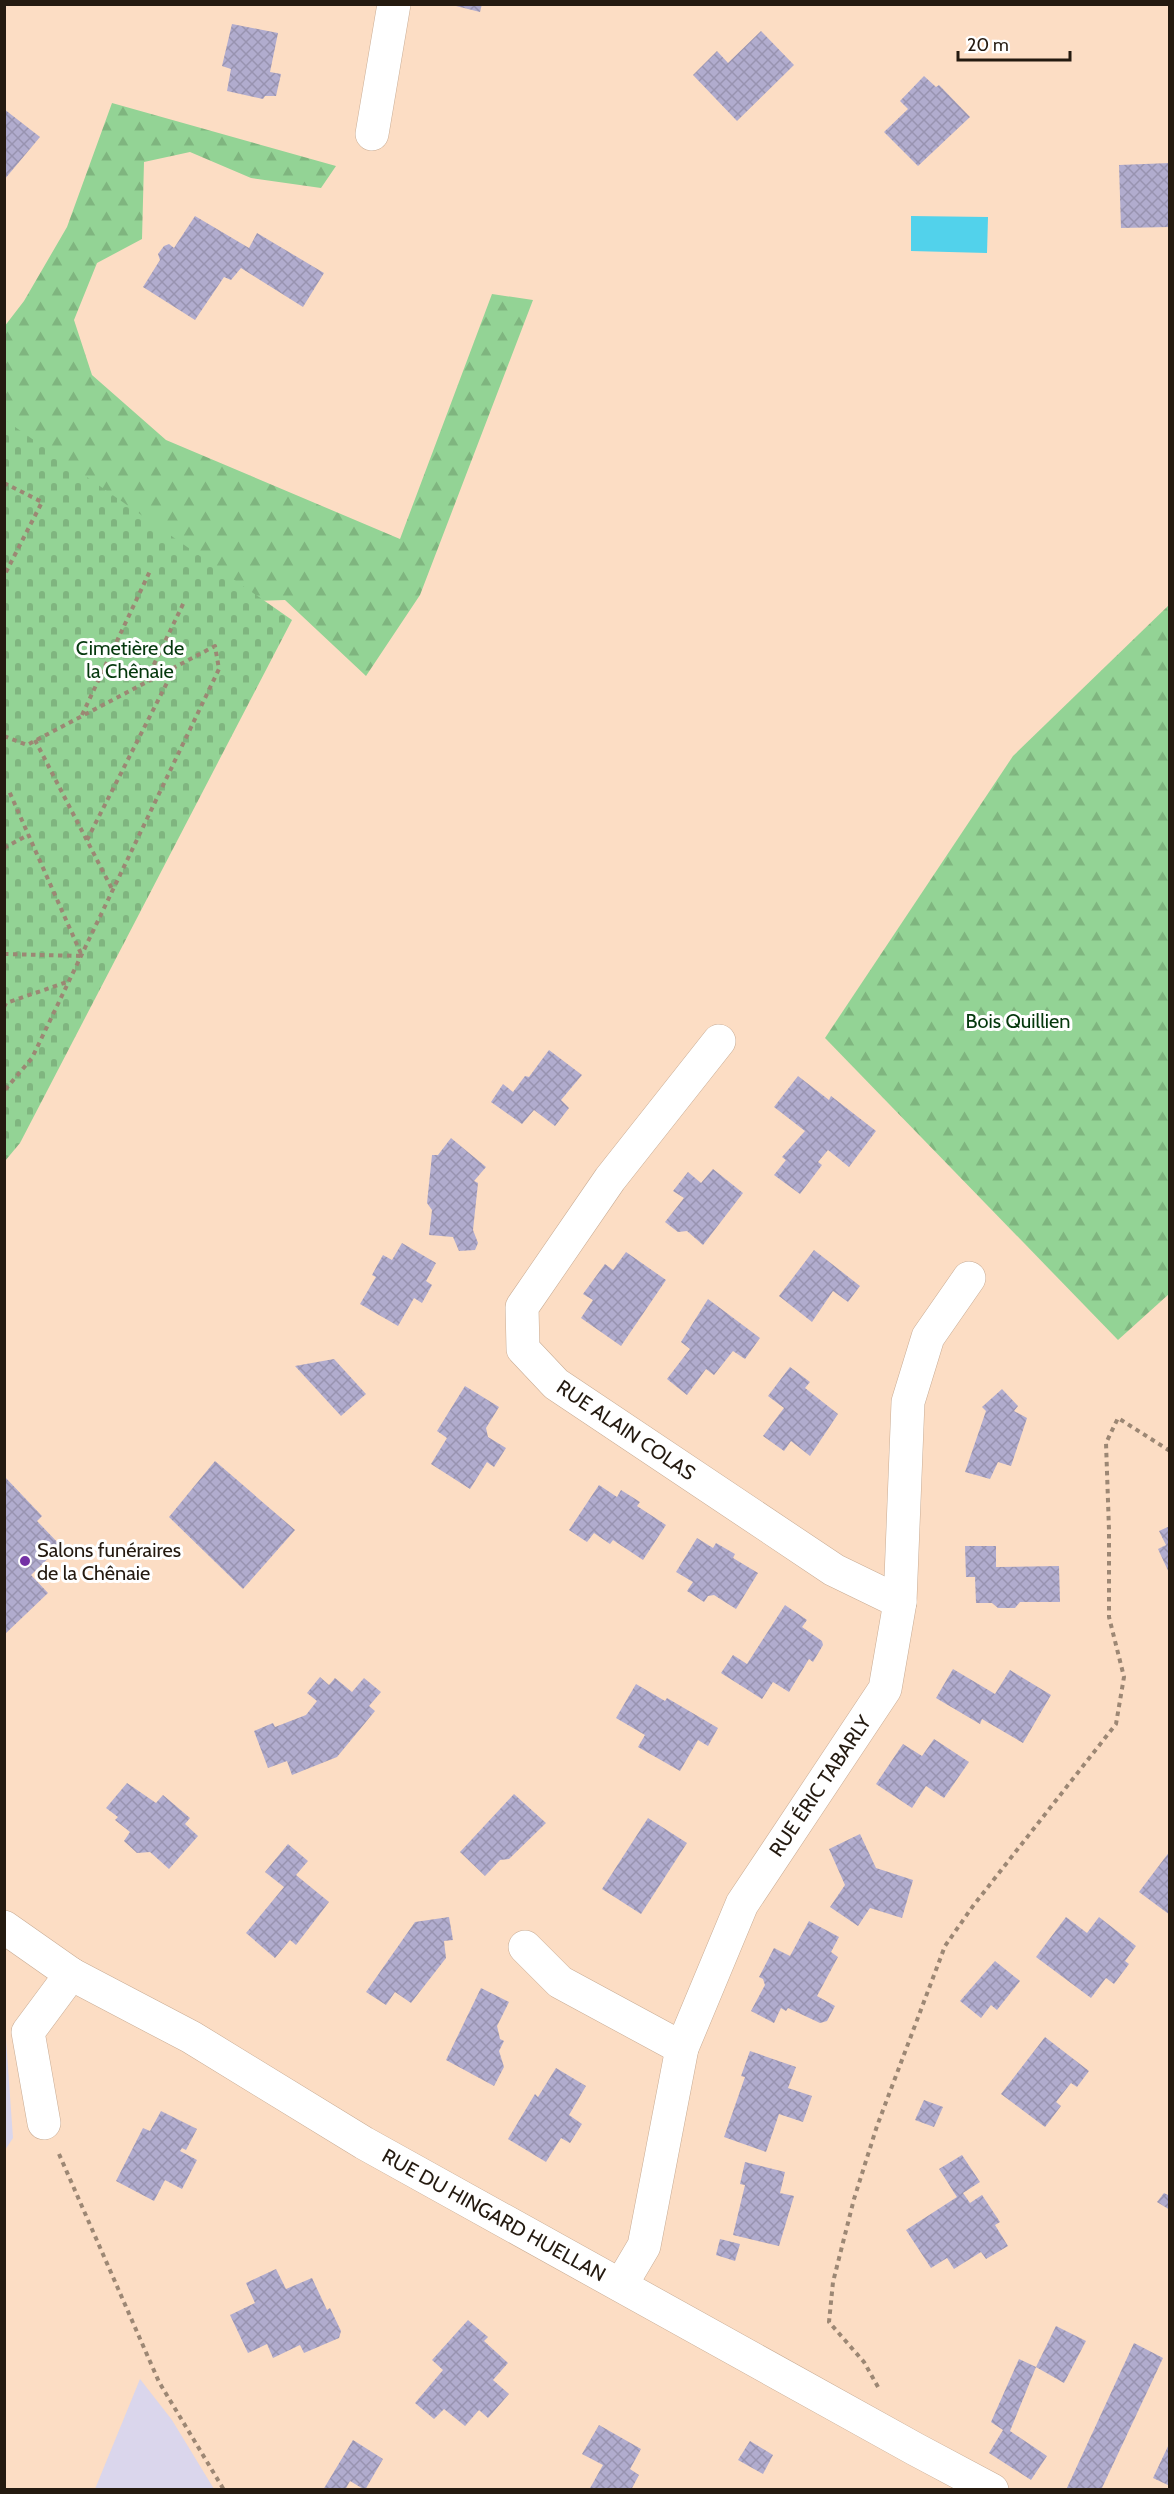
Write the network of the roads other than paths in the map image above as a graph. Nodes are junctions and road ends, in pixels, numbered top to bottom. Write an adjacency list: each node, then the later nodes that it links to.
1 (394, 4): 2 (street)
2 (372, 134)
3 (719, 1041): 5 (street, RUE ALAIN COLAS)
4 (969, 1278): 5 (street, RUE ÉRIC TABARLY)
5 (900, 1602): 9 (street, RUE ÉRIC TABARLY)
6 (4, 1927): 8 (street, RUE DU HINGARD HUELLAN)
7 (525, 1947): 9 (street)
8 (70, 1974): 10 (street); 11 (street, RUE DU HINGARD HUELLAN)
9 (682, 2048): 11 (street, RUE ÉRIC TABARLY)
10 (44, 2123)
11 (621, 2285): 12 (street, RUE DU HINGARD HUELLAN)
12 (971, 2485)

